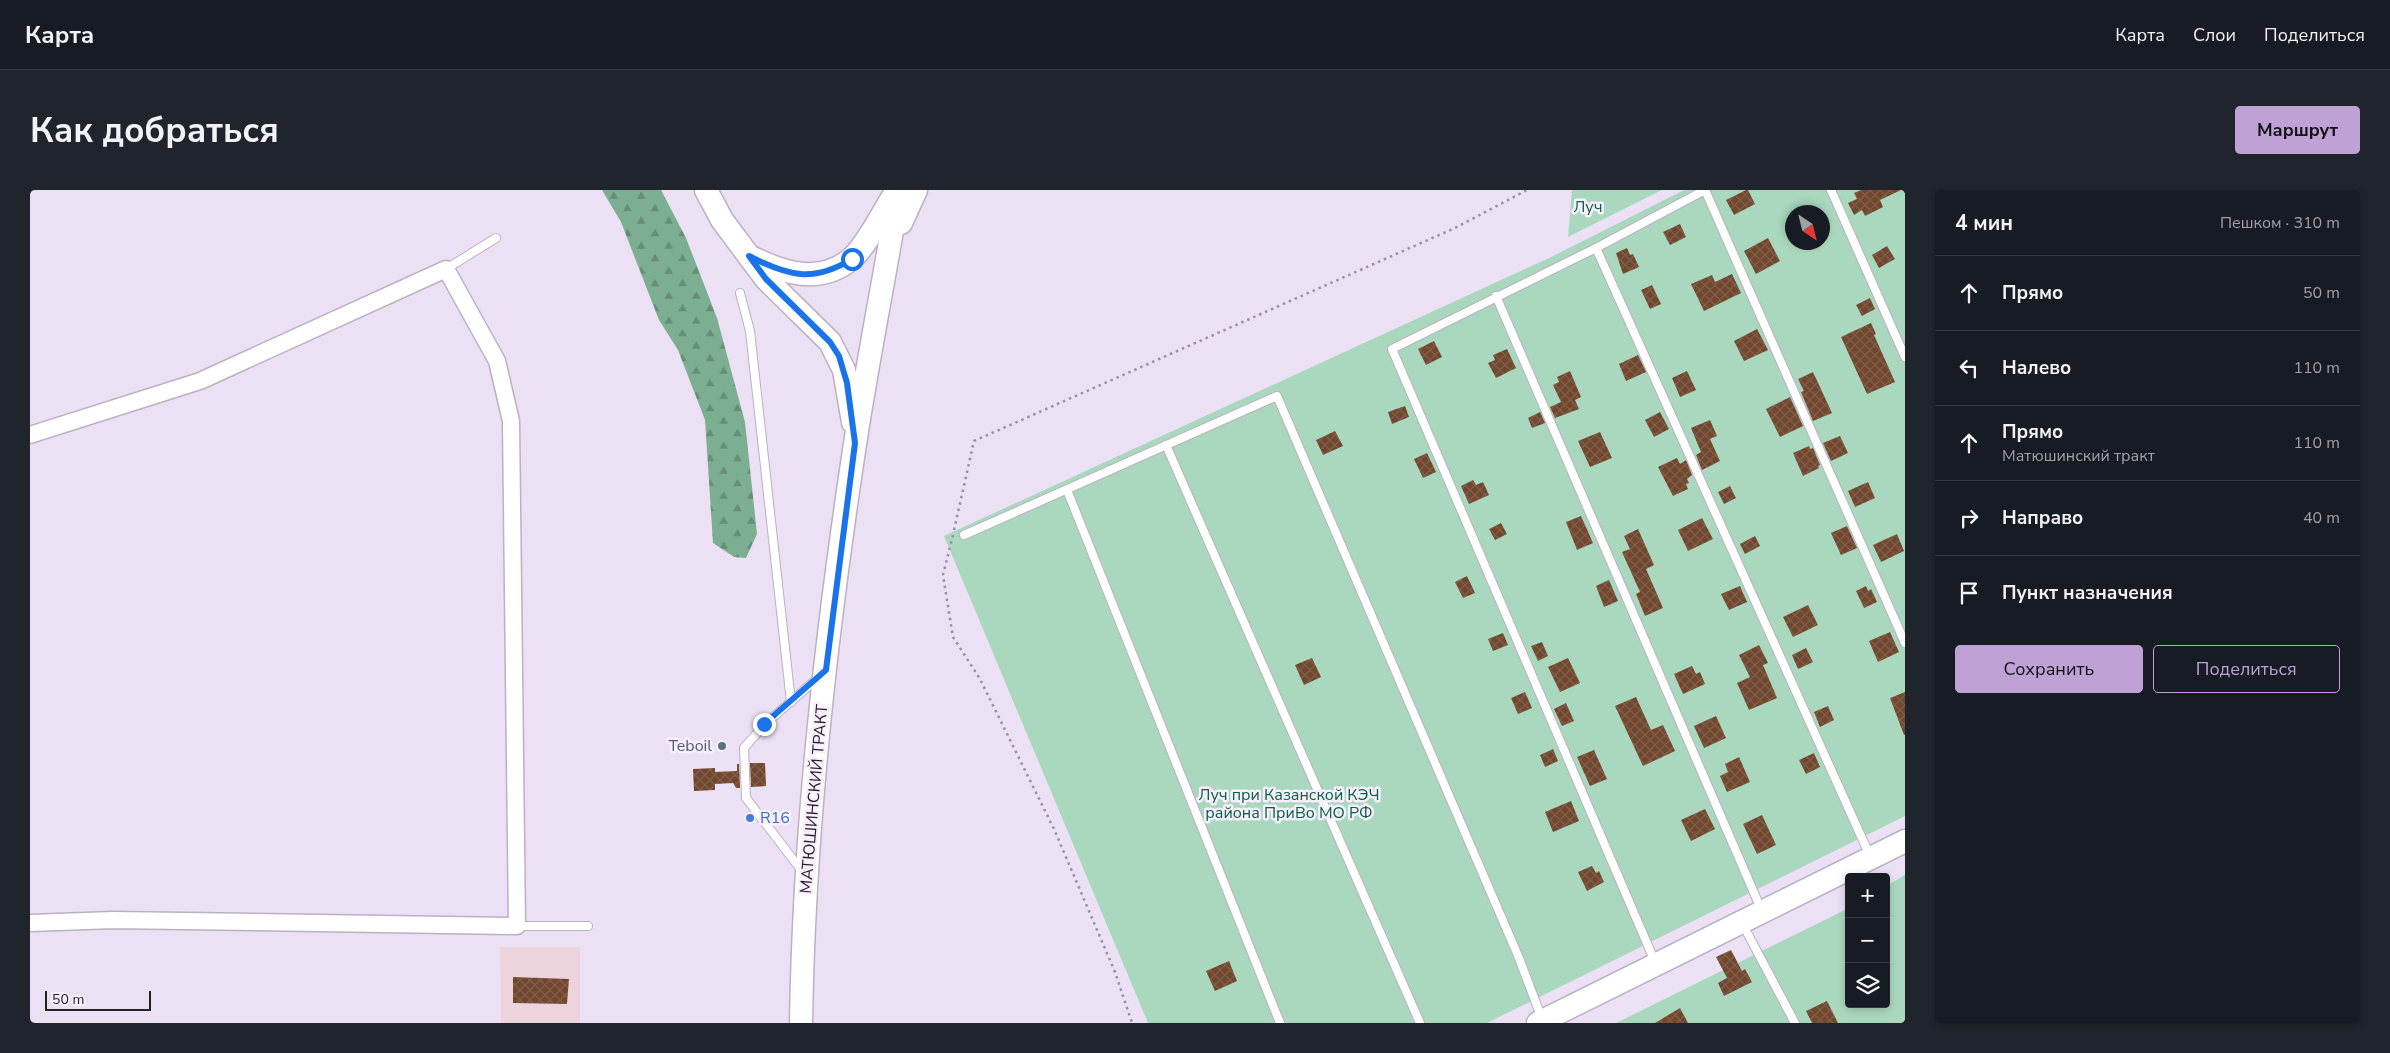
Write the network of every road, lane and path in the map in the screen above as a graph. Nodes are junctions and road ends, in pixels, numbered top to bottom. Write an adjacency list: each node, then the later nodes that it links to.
1 (706, 190): 10 (street)
2 (898, 190): 8 (street, МАТЮШИНСКИЙ ТРАКТ); 10 (street)
3 (916, 190): 8 (street)
4 (1527, 190): 34 (path)
5 (1705, 190): 9 (lane); 20 (lane)
6 (1831, 190): 14 (lane)
7 (496, 238): 11 (lane)
8 (890, 246): 16 (street, МАТЮШИНСКИЙ ТРАКТ)
9 (1596, 248): 13 (lane); 24 (lane)
10 (749, 256): 16 (street)
11 (446, 269): 15 (street); 29 (street)
12 (740, 292): 22 (lane)
13 (1496, 296): 26 (lane); 31 (lane)
14 (1905, 357)
15 (30, 435)
16 (855, 443): 21 (street, МАТЮШИНСКИЙ ТРАКТ)
17 (1166, 446): 18 (lane); 32 (lane); 36 (lane)
18 (1067, 490): 19 (lane); 35 (lane)
19 (964, 535)
20 (1905, 643)
21 (826, 670): 22 (lane); 25 (street, МАТЮШИНСКИЙ ТРАКТ)
22 (791, 702): 25 (lane)
23 (1905, 841): 24 (street)
24 (1871, 858): 26 (street)
25 (806, 875): 33 (street, МАТЮШИНСКИЙ ТРАКТ)
26 (1762, 911): 27 (street)
27 (1741, 922): 31 (street); 37 (lane)
28 (30, 923): 29 (street)
29 (518, 926): 30 (lane)
30 (588, 926)
31 (1656, 964): 32 (street)
32 (1541, 1022)
33 (801, 1023)
34 (1132, 1023)
35 (1280, 1023)
36 (1420, 1023)
37 (1795, 1023)

